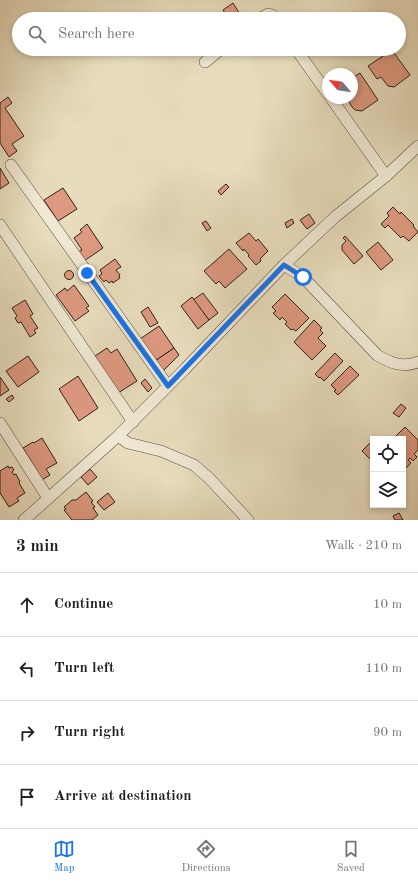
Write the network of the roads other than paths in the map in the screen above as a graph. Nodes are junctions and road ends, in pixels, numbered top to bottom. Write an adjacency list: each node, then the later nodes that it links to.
1 (212, 56): 3 (street)
2 (301, 56): 4 (street)
3 (205, 62)
4 (322, 86)
5 (335, 104): 8 (street)
6 (418, 146): 8 (street)
7 (11, 165): 12 (street)
8 (386, 176): 10 (street)
9 (0, 225): 13 (street)
10 (284, 265): 11 (street); 12 (street)
11 (418, 362)
12 (168, 386): 13 (street)
13 (132, 422): 15 (street)
14 (0, 423): 16 (street)
15 (118, 436): 16 (street); 18 (street)
16 (48, 498): 17 (street)
17 (24, 520)
18 (248, 520)

